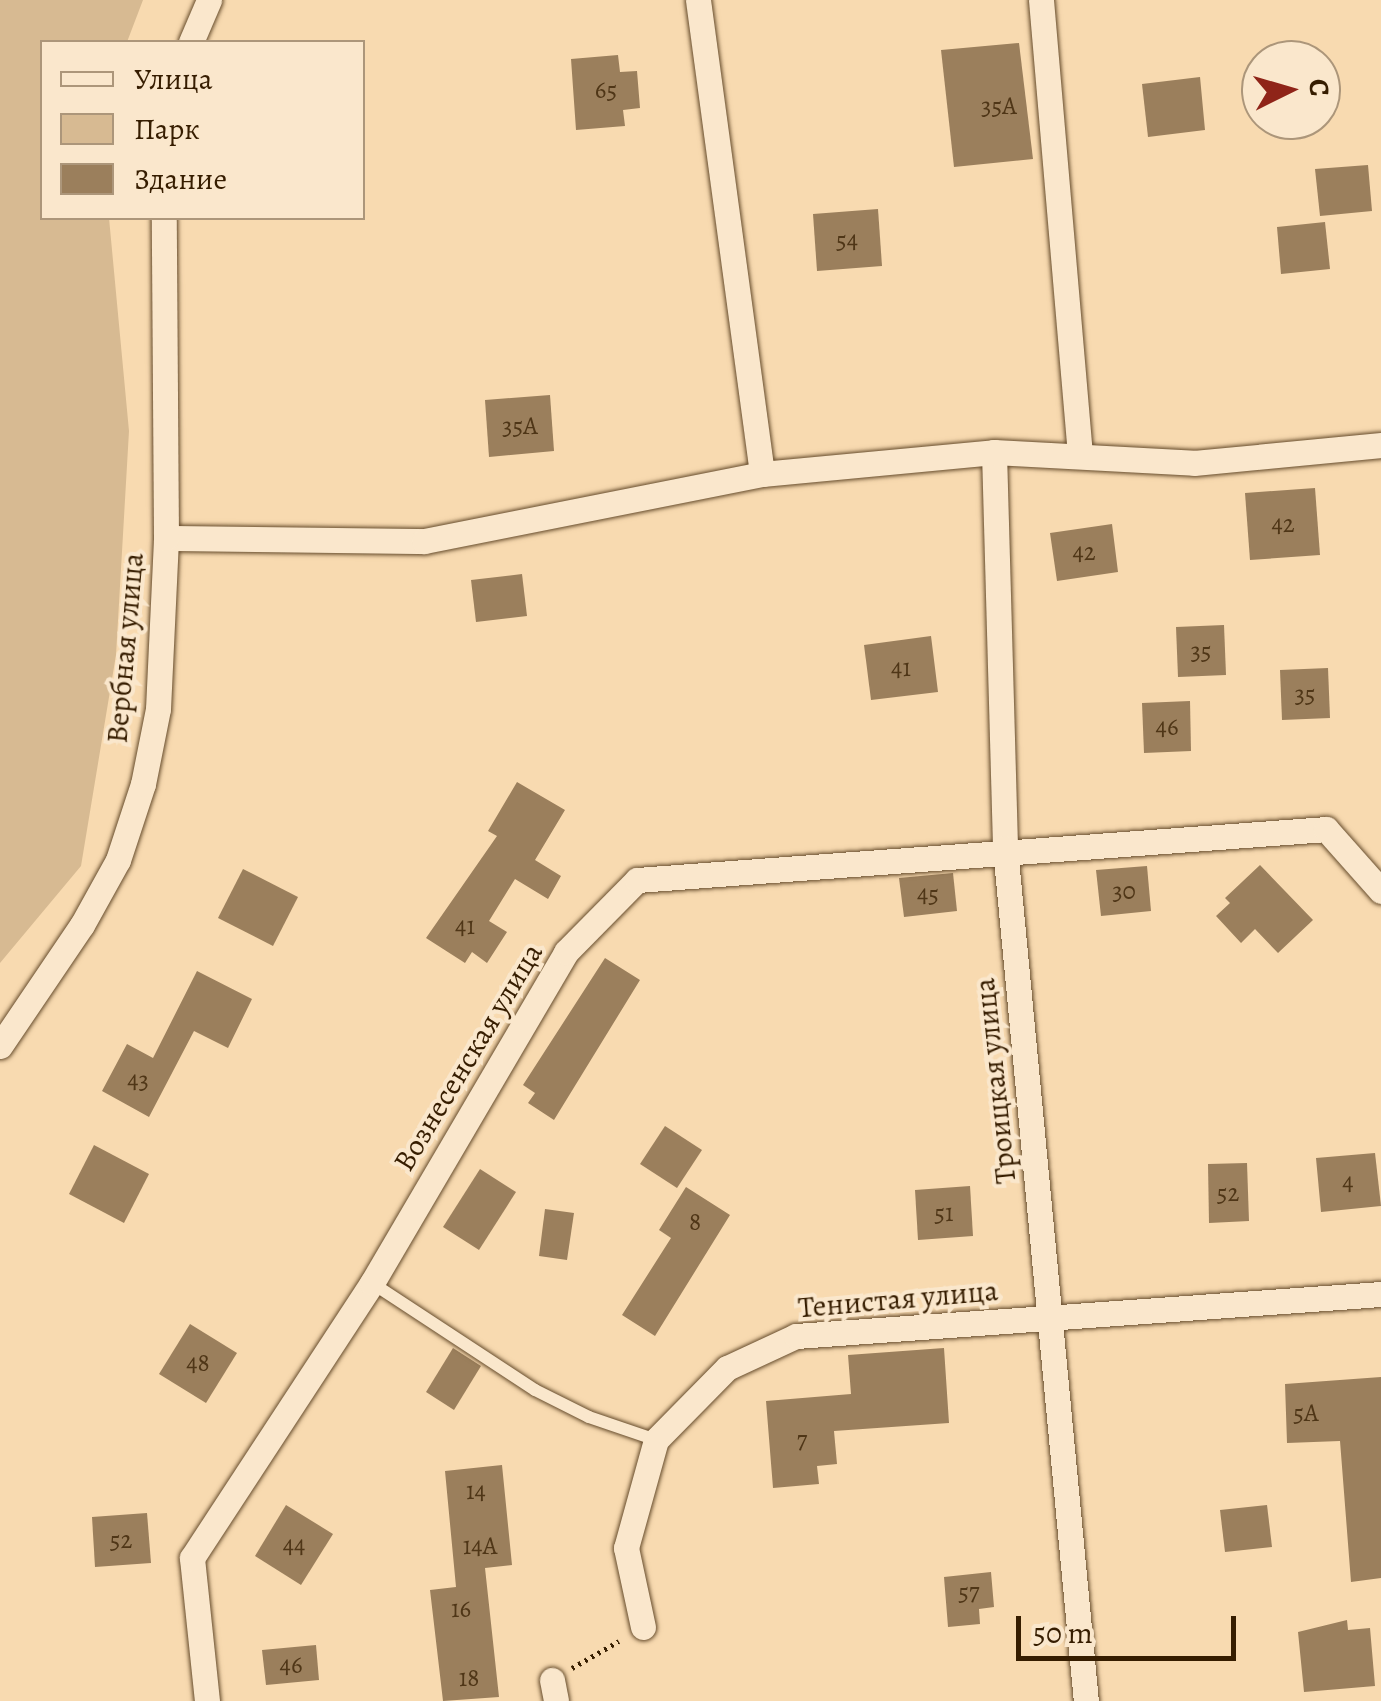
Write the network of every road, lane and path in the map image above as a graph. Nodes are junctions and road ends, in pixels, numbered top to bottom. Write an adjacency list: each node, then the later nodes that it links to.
1 (209, 0): 4 (street)
2 (698, 0): 9 (street)
3 (1041, 0): 8 (street)
4 (192, 40)
5 (164, 220): 10 (street, Вербная улица)
6 (1381, 445): 8 (street)
7 (994, 452): 8 (street); 9 (street); 11 (street, Троицкая улица)
8 (1080, 455)
9 (762, 474): 10 (street)
10 (166, 538): 13 (street, Вербная улица)
11 (1005, 848): 12 (street, Вознесенская улица); 14 (street, Вознесенская улица); 16 (street, Троицкая улица)
12 (1381, 890)
13 (0, 1046)
14 (372, 1283): 17 (lane); 20 (street, Вознесенская улица)
15 (1381, 1294): 16 (street, Тенистая улица)
16 (1050, 1320): 17 (street, Тенистая улица); 21 (street, Троицкая улица)
17 (656, 1440): 18 (street, Тенистая улица)
18 (643, 1627): 19 (path)
19 (554, 1690)
20 (207, 1701)
21 (1086, 1701)

